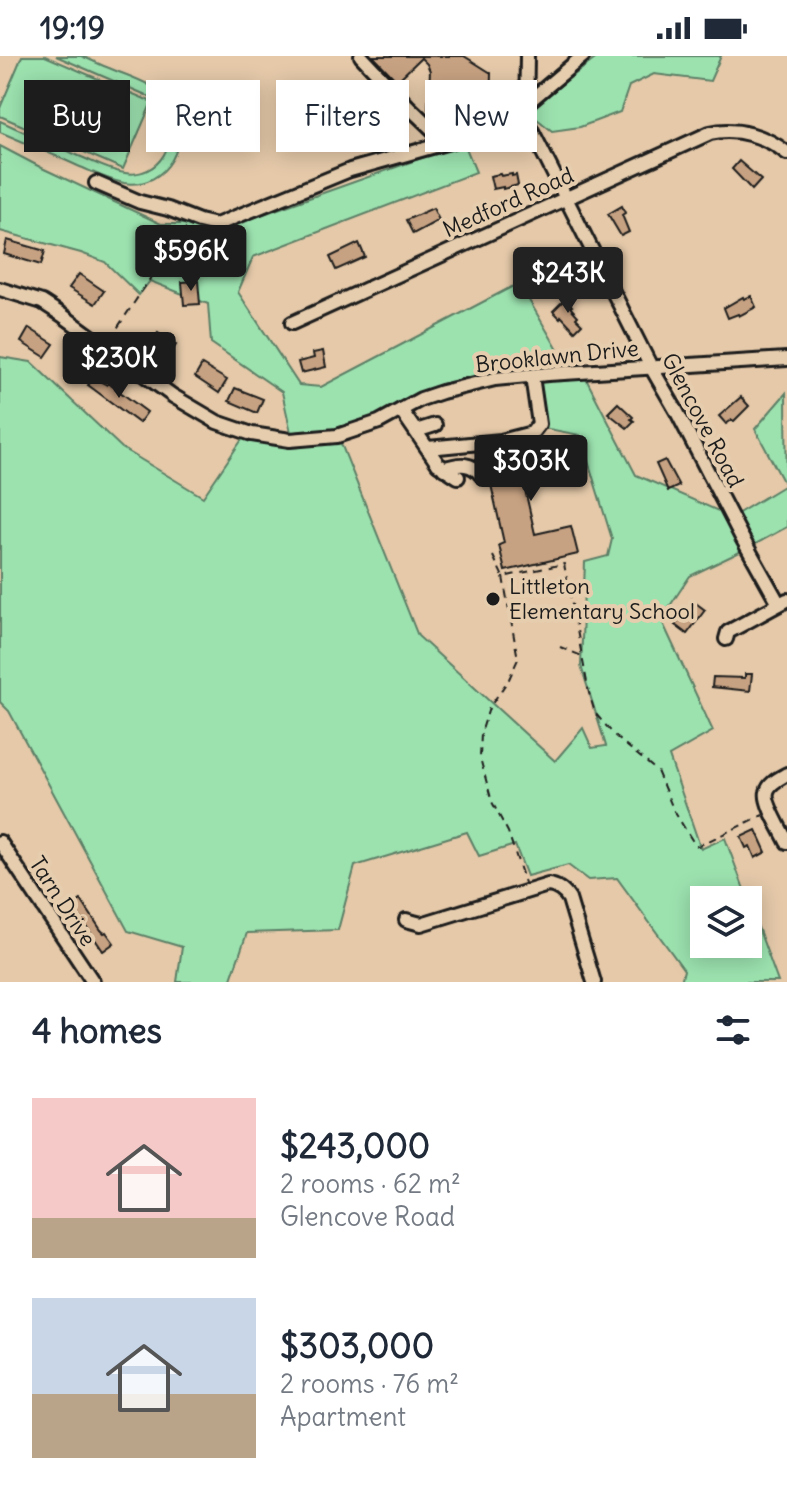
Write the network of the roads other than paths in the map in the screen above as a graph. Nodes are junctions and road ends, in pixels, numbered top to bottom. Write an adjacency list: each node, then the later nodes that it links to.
1 (361, 56): 6 (street)
2 (527, 56): 4 (street, Glencove Road)
3 (583, 56): 5 (street)
4 (526, 80)
5 (537, 95)
6 (425, 122)
7 (537, 141): 11 (street, Glencove Road)
8 (425, 149): 10 (street)
9 (787, 153): 11 (street, Medford Road)
10 (96, 183)
11 (566, 198): 13 (street, Medford Road); 15 (street, Glencove Road)
12 (0, 289): 17 (street, Brooklawn Drive)
13 (292, 323)
14 (787, 359): 15 (street, Brooklawn Drive)
15 (651, 367): 16 (street, Brooklawn Drive); 24 (street, Glencove Road)
16 (532, 376): 17 (street, Brooklawn Drive); 20 (street)
17 (401, 410): 19 (street)
18 (435, 425): 19 (street)
19 (416, 431): 20 (street)
20 (428, 448): 21 (street)
21 (444, 469): 22 (street); 23 (street)
22 (482, 476)
23 (458, 477)
24 (783, 602): 25 (street)
25 (726, 639)
26 (787, 774): 28 (street)
27 (0, 842): 30 (street, Tarn Drive)
28 (787, 842)
29 (406, 920): 31 (street)
30 (93, 982)
31 (594, 982)

